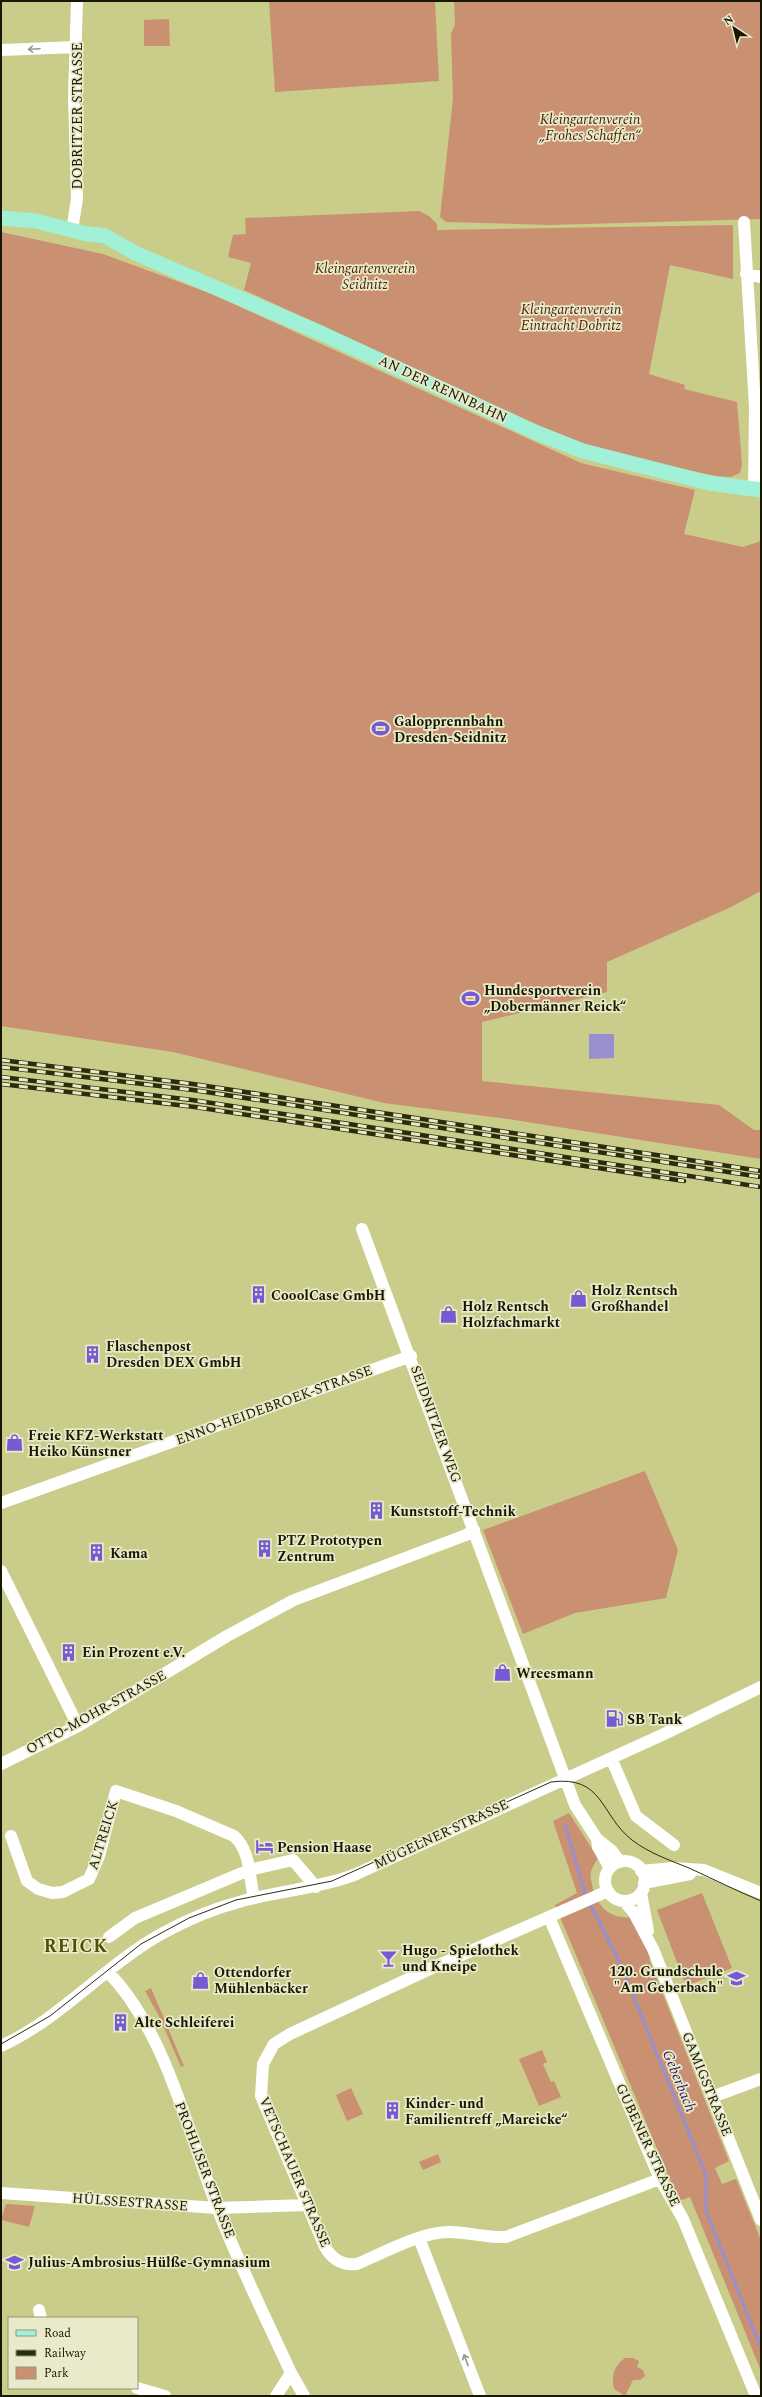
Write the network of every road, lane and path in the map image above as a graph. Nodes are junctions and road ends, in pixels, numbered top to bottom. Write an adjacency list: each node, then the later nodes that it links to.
1 (77, 1): 2 (street, DOBRITZER STRASSE)
2 (76, 47): 3 (street, one-way to 3); 6 (street, DOBRITZER STRASSE)
3 (1, 50)
4 (1, 218): 6 (main road, AN DER RENNBAHN)
5 (744, 222): 7 (street)
6 (77, 231): 9 (main road, AN DER RENNBAHN)
7 (746, 274): 8 (street); 9 (street)
8 (761, 277)
9 (757, 490)
10 (362, 1229): 11 (street, SEIDNITZER WEG)
11 (411, 1356): 12 (street, ENNO-HEIDEBROEK-STRASSE); 13 (street, SEIDNITZER WEG)
12 (1, 1503)
13 (474, 1530): 16 (street, OTTO-MOHR-STRASSE); 19 (street, SEIDNITZER WEG)
14 (1, 1571): 16 (street)
15 (761, 1687): 17 (street, MÜGELNER STRASSE)
16 (78, 1726): 18 (street, OTTO-MOHR-STRASSE)
17 (611, 1758): 19 (street, MÜGELNER STRASSE); 21 (street)
18 (1, 1764)
19 (565, 1778): 22 (street); 26 (street, MÜGELNER STRASSE)
20 (11, 1836): 23 (street, ALTREICK)
21 (674, 1844)
22 (615, 1865): 24 (street); 28 (street)
23 (249, 1870): 26 (street); 30 (street, ALTREICK); 33 (street)
24 (641, 1871): 25 (street); 27 (street, GAMIGSTRASSE)
25 (713, 1873): 27 (street); 29 (street)
26 (316, 1887): 30 (street)
27 (642, 1888): 31 (street); 34 (street, GAMIGSTRASSE)
28 (608, 1891): 31 (street, GAMIGSTRASSE); 32 (street)
29 (761, 1893)
30 (254, 1898): 35 (street)
31 (624, 1901): 34 (street, GAMIGSTRASSE)
32 (549, 1917): 39 (street, GUBENER STRASSE); 41 (street, VETSCHAUER STRASSE)
33 (109, 1937)
34 (653, 1949): 38 (street, GAMIGSTRASSE)
35 (108, 1972): 36 (street); 42 (street, PROHLISER STRASSE)
36 (1, 2046)
37 (761, 2079): 38 (street)
38 (712, 2096): 43 (street, GAMIGSTRASSE)
39 (660, 2179): 44 (street, VETSCHAUER STRASSE); 51 (street, GUBENER STRASSE)
40 (1, 2193): 42 (street, HÜLSSESTRASSE)
41 (306, 2205): 42 (street, HÜLSSESTRASSE); 44 (street, VETSCHAUER STRASSE)
42 (217, 2208): 45 (street, PROHLISER STRASSE)
43 (761, 2220)
44 (419, 2238): 50 (street, one-way to 44)
45 (291, 2373): 48 (street); 49 (street, PROHLISER STRASSE)
46 (138, 2388): 47 (street)
47 (165, 2396)
48 (276, 2396)
49 (304, 2396)
50 (480, 2396)
51 (756, 2396)

